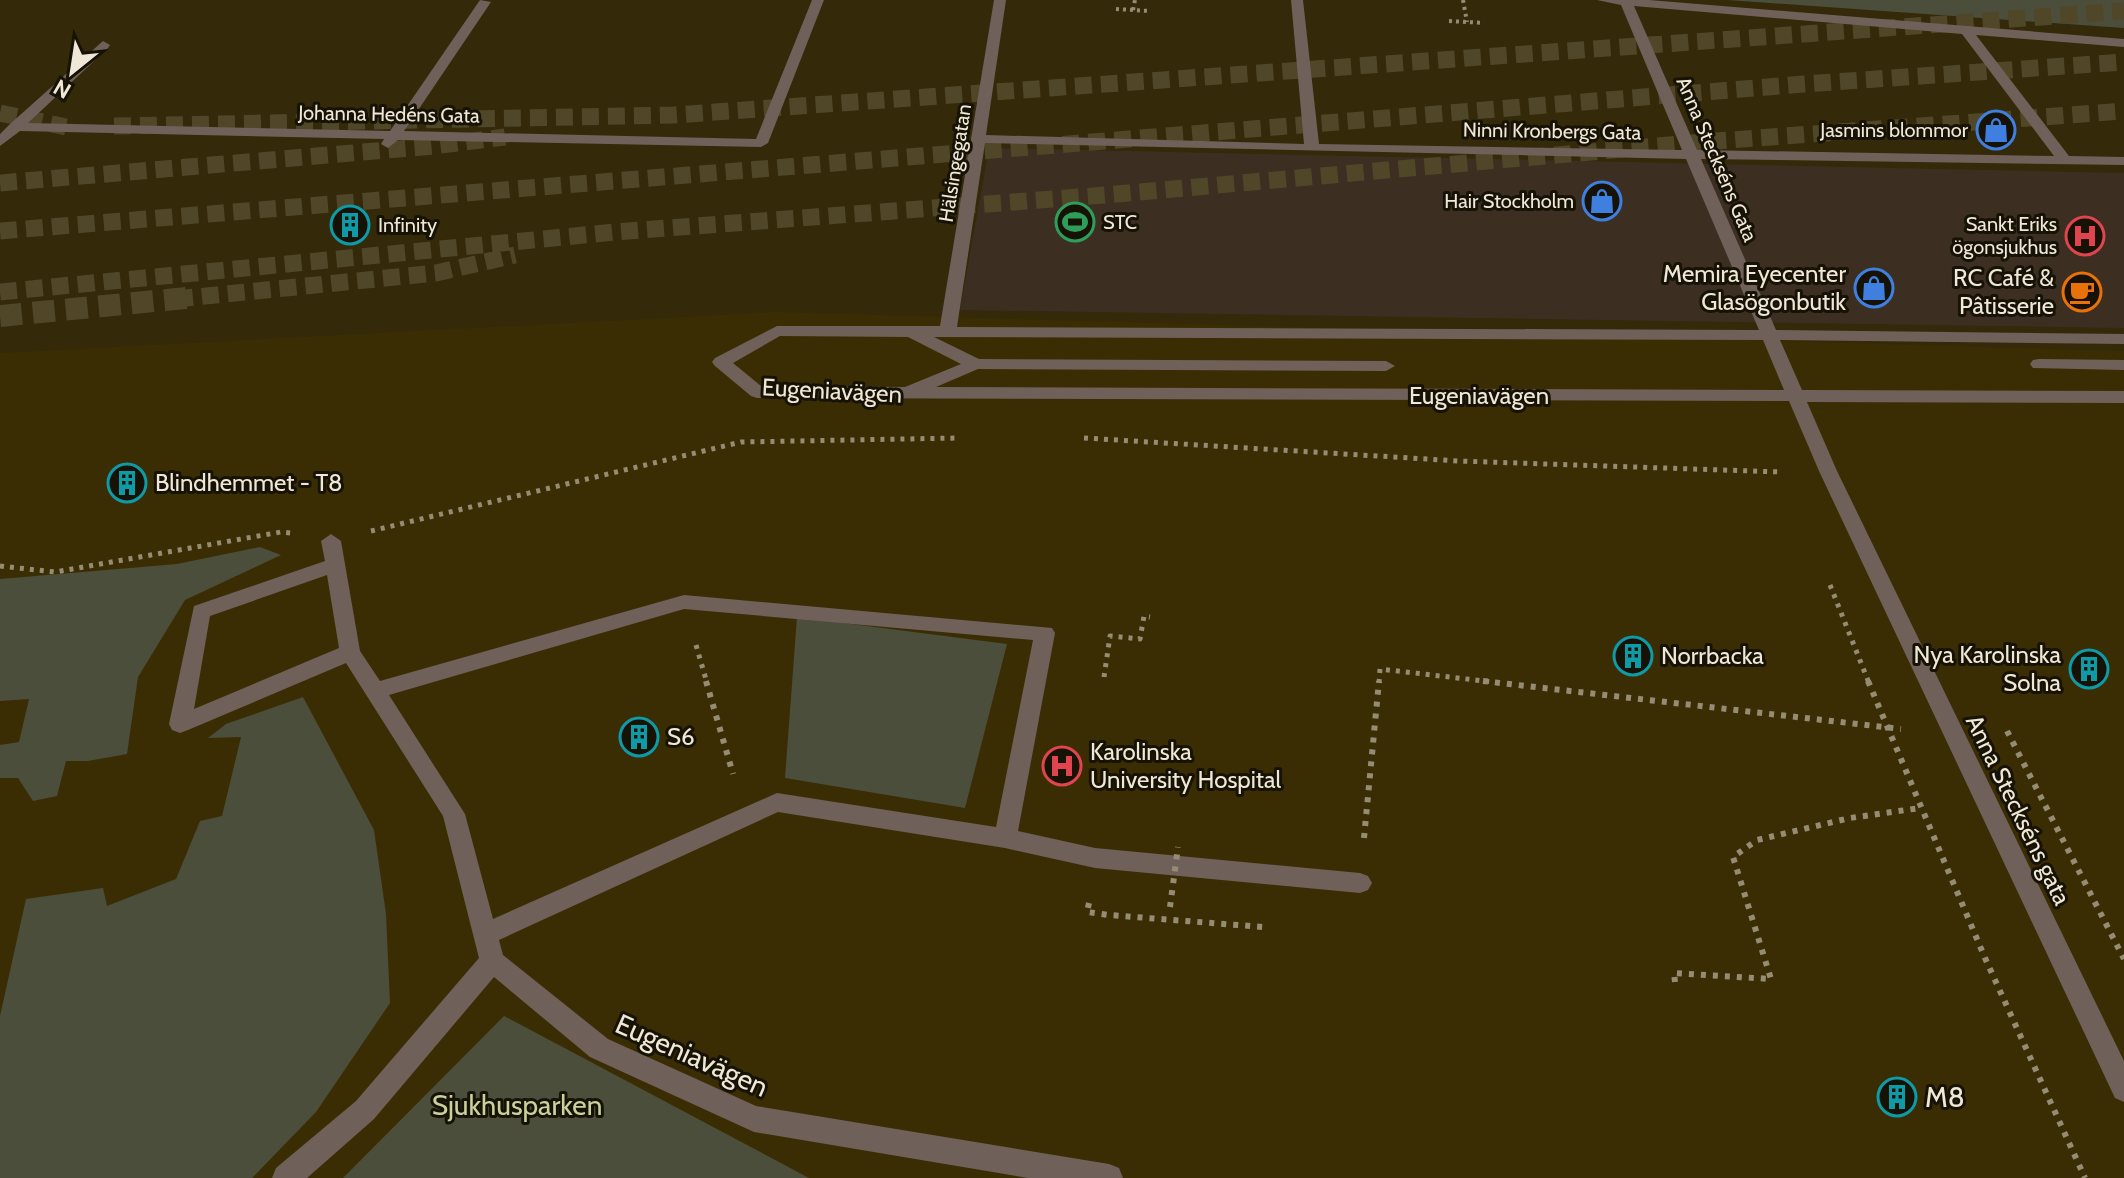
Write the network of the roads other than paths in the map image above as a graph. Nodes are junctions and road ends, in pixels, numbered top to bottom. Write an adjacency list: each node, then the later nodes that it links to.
1 (818, 0): 11 (street, Johanna Hedéns Gata)
2 (1000, 0): 12 (street, Hälsingegatan)
3 (1297, 0): 15 (street)
4 (1603, 0): 6 (street)
5 (485, 2): 11 (street)
6 (1626, 2): 7 (street); 16 (street, Anna Steckséns Gata)
7 (1965, 29): 8 (street); 17 (street)
8 (2124, 43)
9 (103, 45): 10 (street)
10 (15, 127): 11 (street, Johanna Hedéns Gata); 13 (street)
11 (395, 134): 14 (street)
12 (979, 139): 15 (street, Ninni Kronbergs Gata); 20 (street, Hälsingegatan)
13 (0, 142)
14 (385, 148)
15 (1312, 148): 16 (street, Ninni Kronbergs Gata)
16 (1690, 153): 17 (street, Ninni Kronbergs Gata); 21 (street, Anna Steckséns Gata)
17 (2064, 159): 18 (street, Ninni Kronbergs Gata)
18 (2124, 161)
19 (910, 332): 20 (street, Eugeniavägen); 23 (street); 27 (street, Eugeniavägen)
20 (948, 332): 21 (street, Eugeniavägen)
21 (1769, 335): 22 (street, Eugeniavägen); 29 (street, Anna Steckséns gata)
22 (2124, 339)
23 (976, 364): 26 (street); 27 (street)
24 (2039, 364): 25 (street)
25 (2124, 365)
26 (1386, 366)
27 (902, 395): 29 (street, Eugeniavägen)
28 (2124, 397): 29 (street, Eugeniavägen)
29 (1798, 398): 36 (street, Anna Steckséns gata)
30 (350, 652): 30 (street); 31 (street)
31 (375, 691): 32 (street); 34 (street)
32 (1005, 838): 33 (street); 34 (street)
33 (1360, 883)
34 (486, 934): 35 (street)
35 (492, 961): 37 (street); 38 (street, Eugeniavägen)
36 (2124, 1089)
37 (286, 1178)
38 (1109, 1178)

